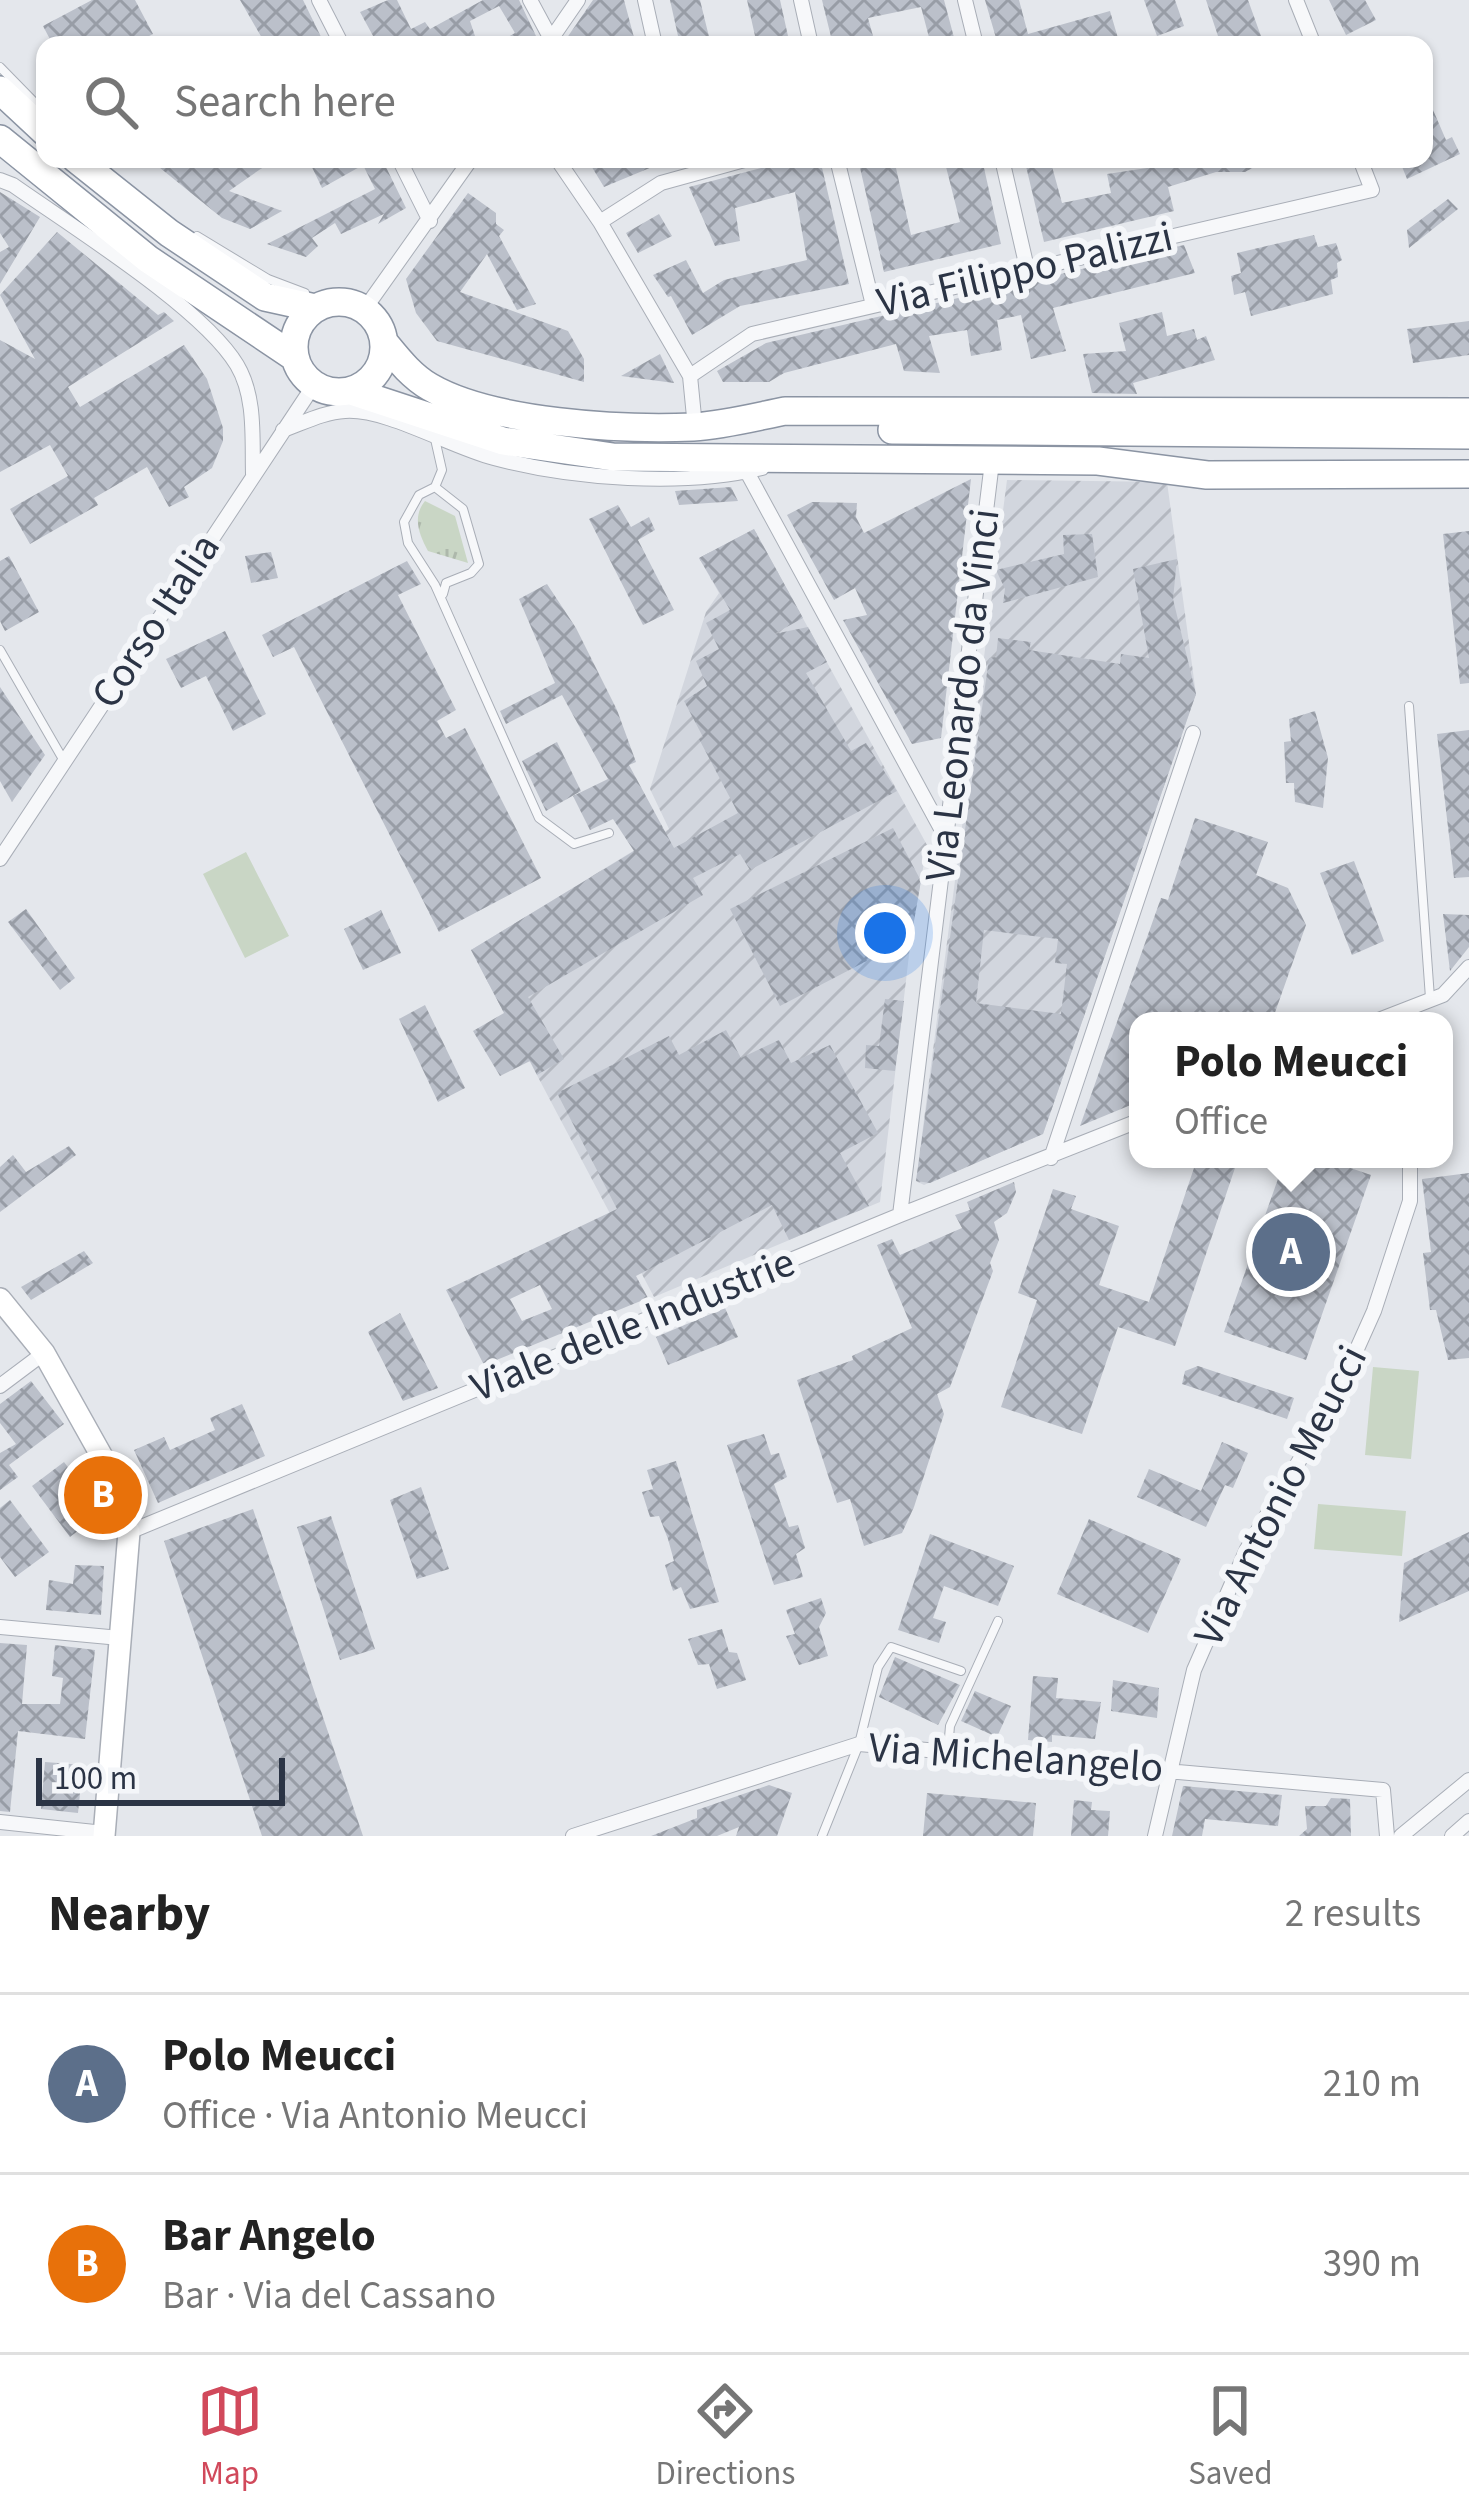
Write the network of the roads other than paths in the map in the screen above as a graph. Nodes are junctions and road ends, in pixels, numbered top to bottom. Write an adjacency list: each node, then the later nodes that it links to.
1 (319, 0): 8 (street)
2 (530, 0): 9 (street)
3 (578, 0): 10 (street)
4 (645, 0): 11 (street)
5 (801, 0): 12 (street)
6 (965, 0): 13 (street)
7 (1296, 0): 14 (street)
8 (337, 36)
9 (546, 36)
10 (553, 36)
11 (653, 36)
12 (809, 36)
13 (974, 36)
14 (1310, 36)
15 (0, 68): 17 (lane)
16 (0, 90): 18 (highway)
17 (36, 104)
18 (36, 124)
19 (0, 139): 39 (highway)
20 (87, 168): 36 (highway)
21 (404, 168): 30 (street)
22 (465, 168): 30 (street)
23 (563, 168): 31 (street)
24 (682, 168): 31 (street)
25 (839, 168): 35 (street)
26 (1004, 168): 34 (street)
27 (1363, 168): 34 (street, Via Filippo Palizzi)
28 (112, 172): 32 (lane)
29 (0, 180): 53 (street)
30 (430, 221): 37 (street)
31 (600, 222): 40 (street)
32 (176, 223)
33 (194, 234): 36 (lane)
34 (1027, 268): 35 (street, Via Filippo Palizzi)
35 (873, 304): 40 (street, Via Filippo Palizzi)
36 (322, 305): 37 (highway); 39 (highway)
37 (364, 310): 38 (highway)
38 (384, 342): 42 (highway); 44 (highway)
39 (294, 357): 41 (highway)
40 (690, 376): 44 (street)
41 (314, 385): 42 (highway); 45 (street, Corso Italia)
42 (351, 391): 49 (highway)
43 (1469, 412): 44 (highway)
44 (695, 427): 46 (highway)
45 (283, 430): 47 (street); 53 (street, Corso Italia)
46 (1469, 435)
47 (435, 439): 52 (street); 55 (lane)
48 (1469, 458): 50 (highway)
49 (794, 460): 51 (highway); 52 (street)
50 (1098, 461): 51 (highway); 54 (highway)
51 (992, 462): 62 (street, Via Leonardo da Vinci)
52 (747, 472): 62 (street)
53 (253, 474): 60 (street, Corso Italia)
54 (1469, 474)
55 (435, 487): 56 (lane); 56 (lane)
56 (442, 601): 61 (lane)
57 (0, 650): 60 (lane)
58 (1409, 706): 65 (lane)
59 (1193, 733): 68 (street)
60 (64, 761): 63 (street, Corso Italia)
61 (609, 832)
62 (945, 836): 70 (street, Via Leonardo da Vinci)
63 (0, 859)
64 (1469, 967): 65 (street)
65 (1430, 999): 66 (street)
66 (1412, 1012)
67 (1129, 1125): 68 (street, Viale delle Industrie)
68 (1051, 1158): 70 (street, Viale delle Industrie)
69 (1410, 1168): 81 (street, Via Antonio Meucci)
70 (900, 1214): 74 (street, Viale delle Industrie)
71 (0, 1299): 72 (main road)
72 (44, 1353): 73 (street); 74 (main road)
73 (0, 1386)
74 (129, 1532): 77 (main road)
75 (998, 1621): 80 (lane)
76 (0, 1627): 77 (street)
77 (120, 1638): 86 (main road)
78 (961, 1671): 79 (lane)
79 (859, 1744): 80 (street, Via Michelangelo); 85 (street, Via Michelangelo); 88 (lane)
80 (948, 1749): 81 (street, Via Michelangelo)
81 (1168, 1768): 89 (street, Via Antonio Meucci); 90 (street, Via Michelangelo)
82 (1469, 1780): 91 (street)
83 (1469, 1821): 92 (street)
84 (0, 1822): 86 (street)
85 (615, 1829): 87 (street, Via Michelangelo)
86 (104, 1835)
87 (573, 1836)
88 (823, 1836)
89 (1155, 1836)
90 (1387, 1836)
91 (1401, 1836)
92 (1452, 1836)

